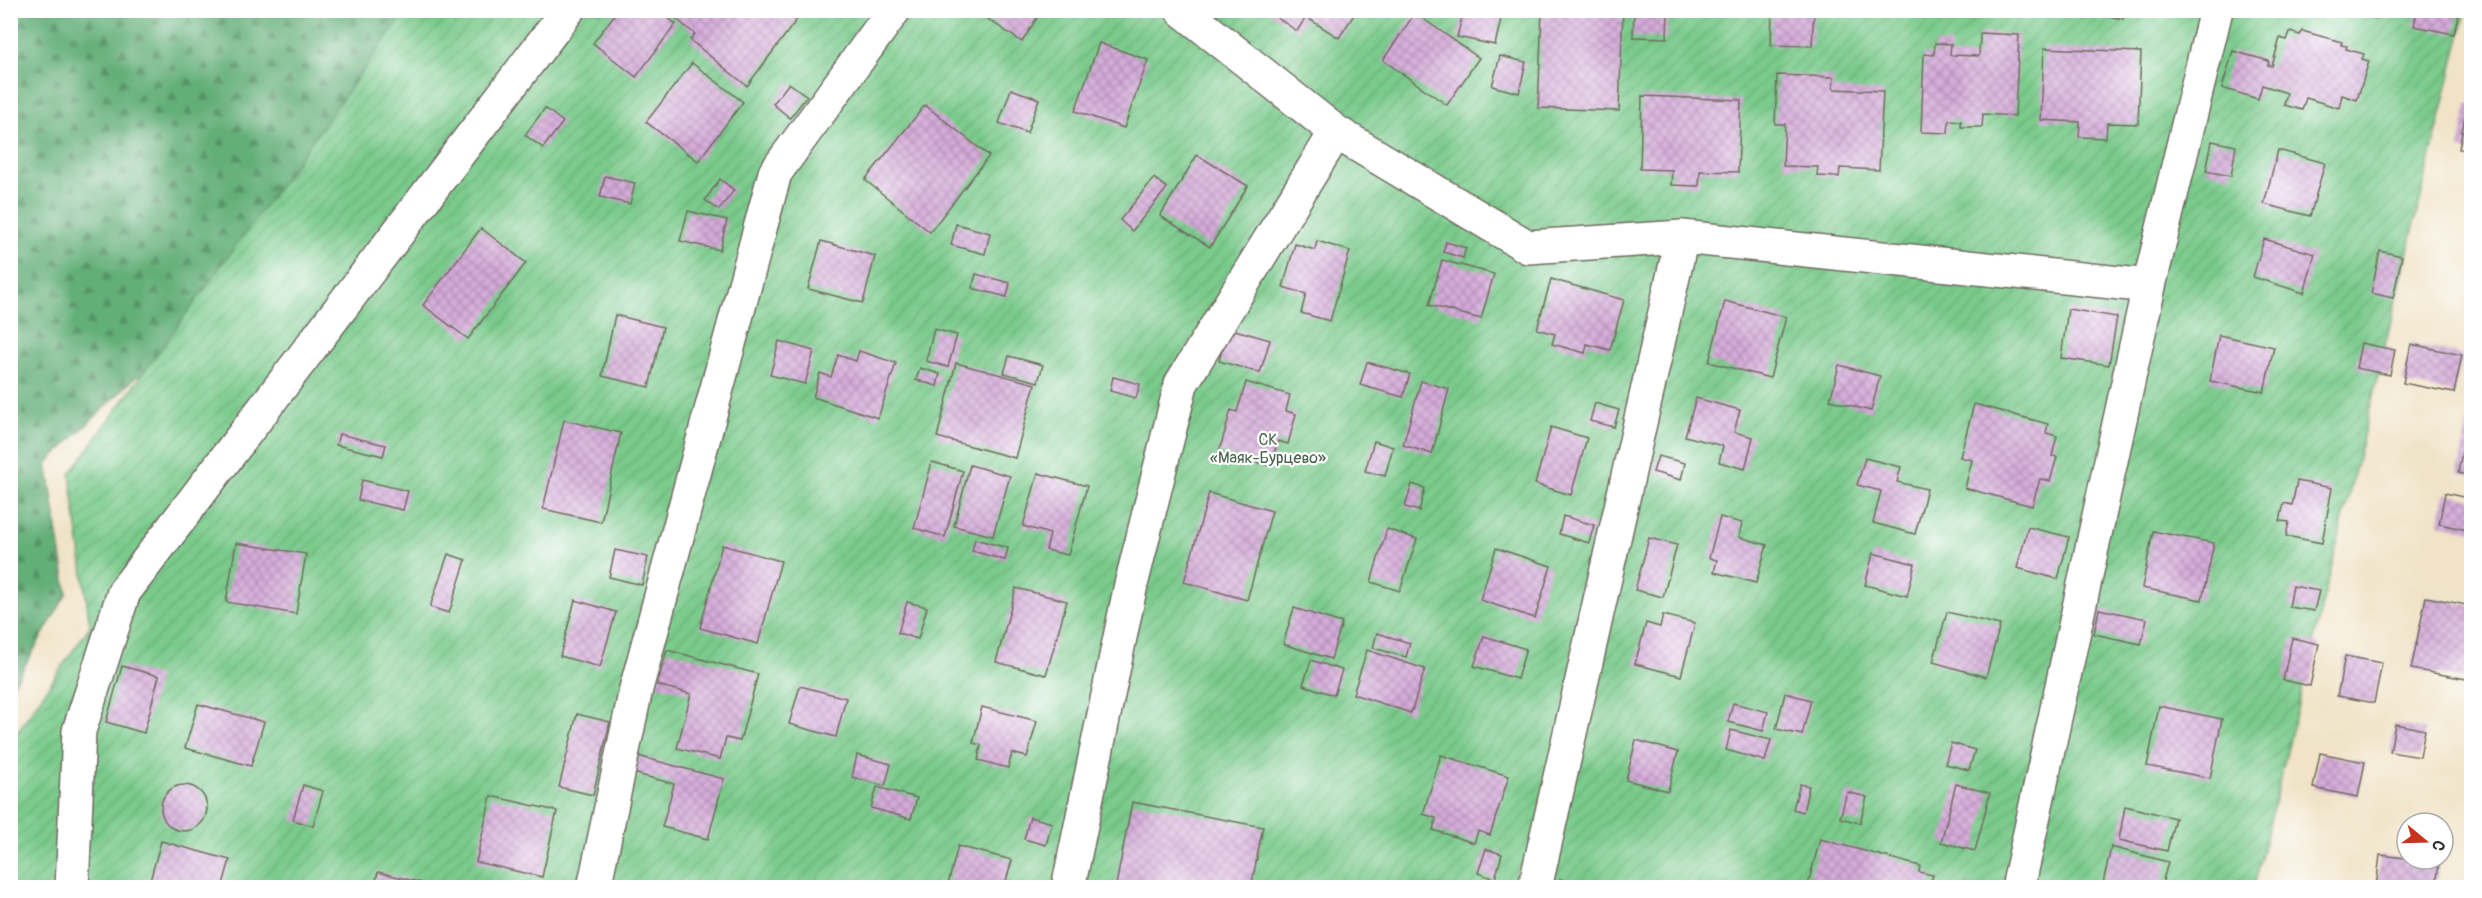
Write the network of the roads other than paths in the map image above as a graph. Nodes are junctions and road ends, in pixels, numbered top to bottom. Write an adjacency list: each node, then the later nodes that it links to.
1 (568, 10): 8 (street)
2 (894, 10): 9 (street)
3 (1182, 10): 5 (street)
4 (2216, 10): 7 (street)
5 (1336, 132): 6 (street); 10 (street)
6 (1682, 237): 7 (street); 11 (street)
7 (2150, 286): 12 (street)
8 (72, 888)
9 (594, 888)
10 (1068, 888)
11 (1535, 888)
12 (2018, 888)

